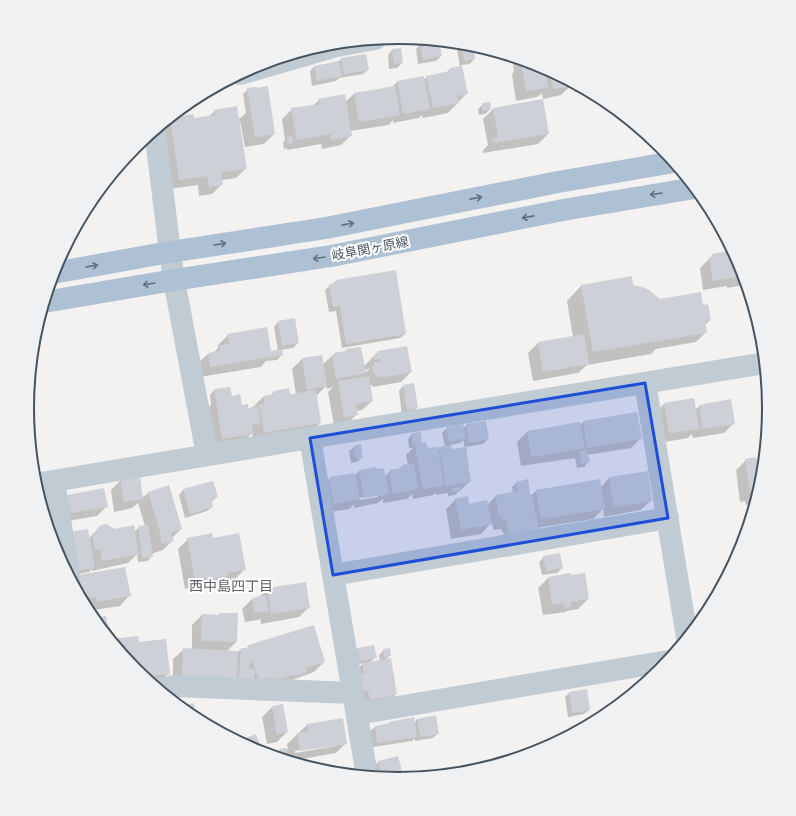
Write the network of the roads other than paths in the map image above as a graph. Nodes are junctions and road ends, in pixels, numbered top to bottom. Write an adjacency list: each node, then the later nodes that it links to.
1 (156, 136): 4 (street)
2 (667, 163): 4 (main road, one-way to 2)
3 (689, 189): 6 (main road, 岐阜関ヶ原線, one-way to 6)
4 (170, 252): 5 (main road, one-way to 4); 6 (street)
5 (61, 272)
6 (174, 280): 7 (main road, 岐阜関ヶ原線, one-way to 7); 11 (street)
7 (50, 301)
8 (759, 364): 9 (street)
9 (645, 383): 10 (street); 13 (street)
10 (310, 438): 11 (street); 15 (street)
11 (207, 455): 12 (street)
12 (44, 482): 14 (street)
13 (668, 518): 15 (street); 16 (street)
14 (60, 542)
15 (333, 575): 19 (street)
16 (686, 631)
17 (658, 662): 19 (street)
18 (165, 688): 19 (street)
19 (355, 704): 20 (street)
20 (367, 770)

